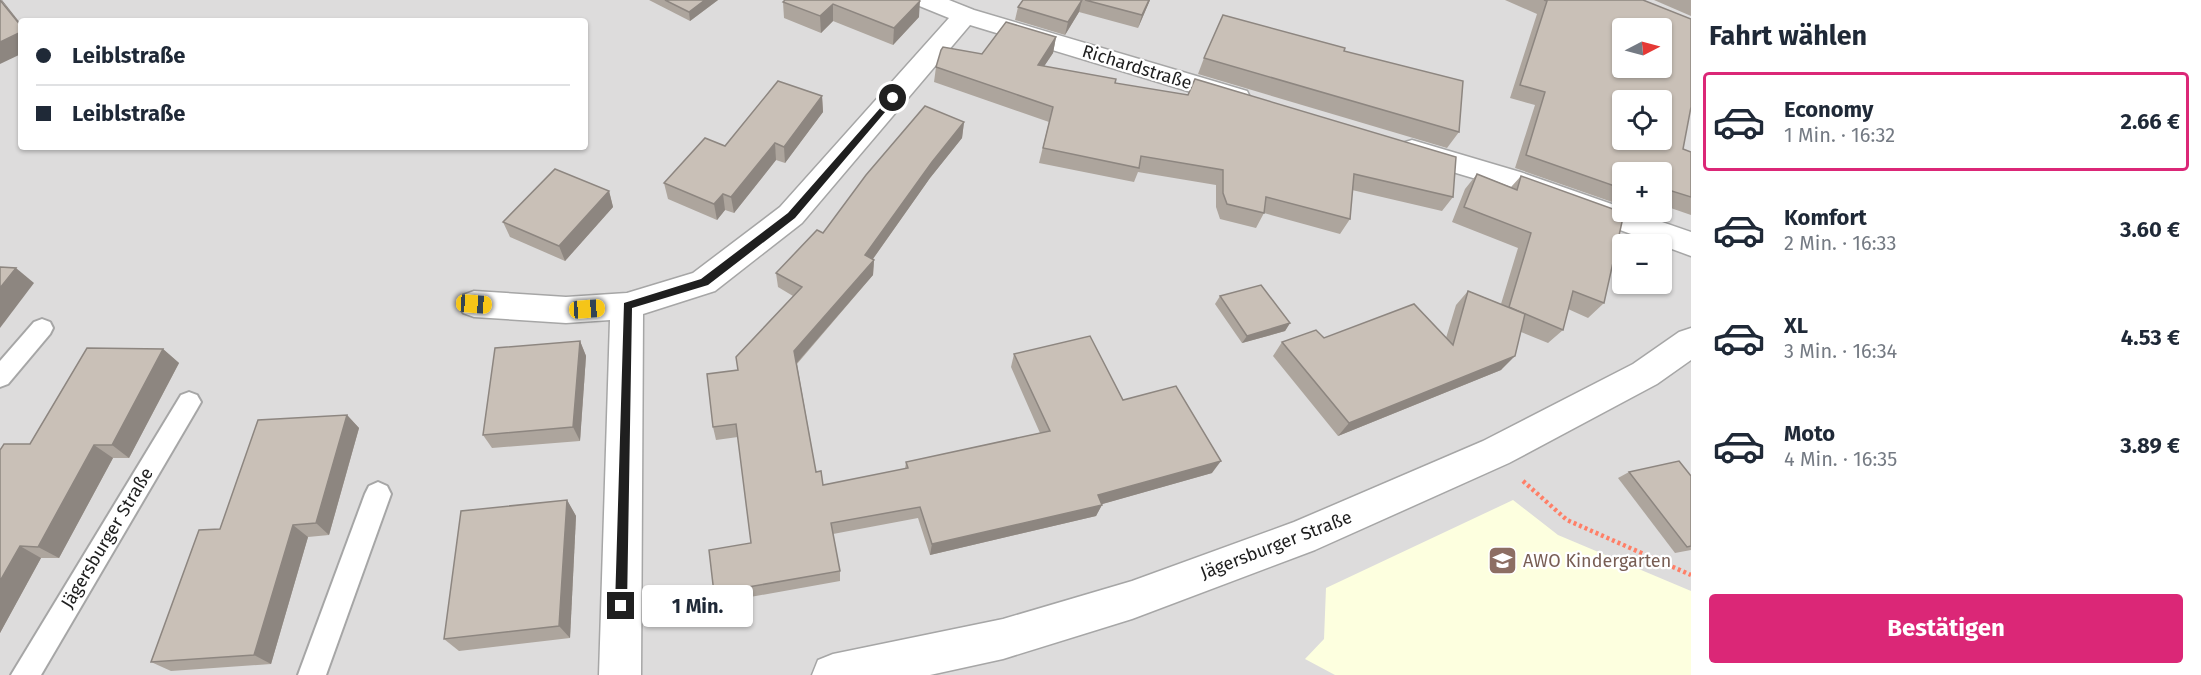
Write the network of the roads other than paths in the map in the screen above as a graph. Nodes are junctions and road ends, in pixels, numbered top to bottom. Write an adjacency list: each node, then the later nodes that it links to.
1 (926, 0): 2 (street, Richardstraße)
2 (965, 15): 3 (street, Richardstraße); 7 (street)
3 (1261, 104)
4 (1385, 142): 5 (street)
5 (1691, 244)
6 (474, 304): 7 (street)
7 (627, 306): 15 (street)
8 (42, 328): 10 (lane)
9 (1691, 342): 16 (street, Jägersburger Straße)
10 (0, 377)
11 (189, 402): 13 (lane, Jägersburger Straße)
12 (378, 494): 14 (lane)
13 (25, 675)
14 (312, 675)
15 (620, 675)
16 (833, 675)

